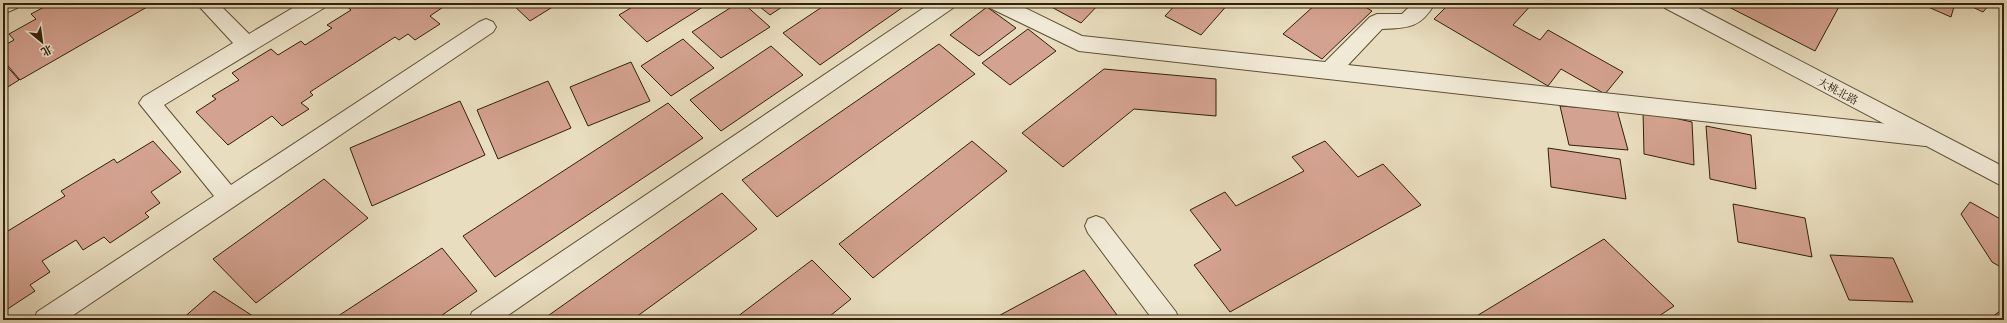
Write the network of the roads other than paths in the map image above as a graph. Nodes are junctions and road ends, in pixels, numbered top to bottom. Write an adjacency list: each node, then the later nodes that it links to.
1 (10, 3): 8 (street)
2 (206, 3): 10 (street)
3 (317, 3): 10 (street)
4 (946, 3): 17 (street)
5 (997, 3): 11 (street)
6 (1425, 3): 11 (street)
7 (1672, 3): 12 (street, 大桃北路)
8 (3, 7)
9 (486, 27): 14 (street)
10 (247, 45): 14 (street)
11 (1329, 71): 12 (street)
12 (1925, 136): 13 (street, 大桃北路)
13 (2004, 178)
14 (229, 198): 16 (street)
15 (1096, 226): 18 (street)
16 (46, 320)
17 (481, 320)
18 (1167, 320)

